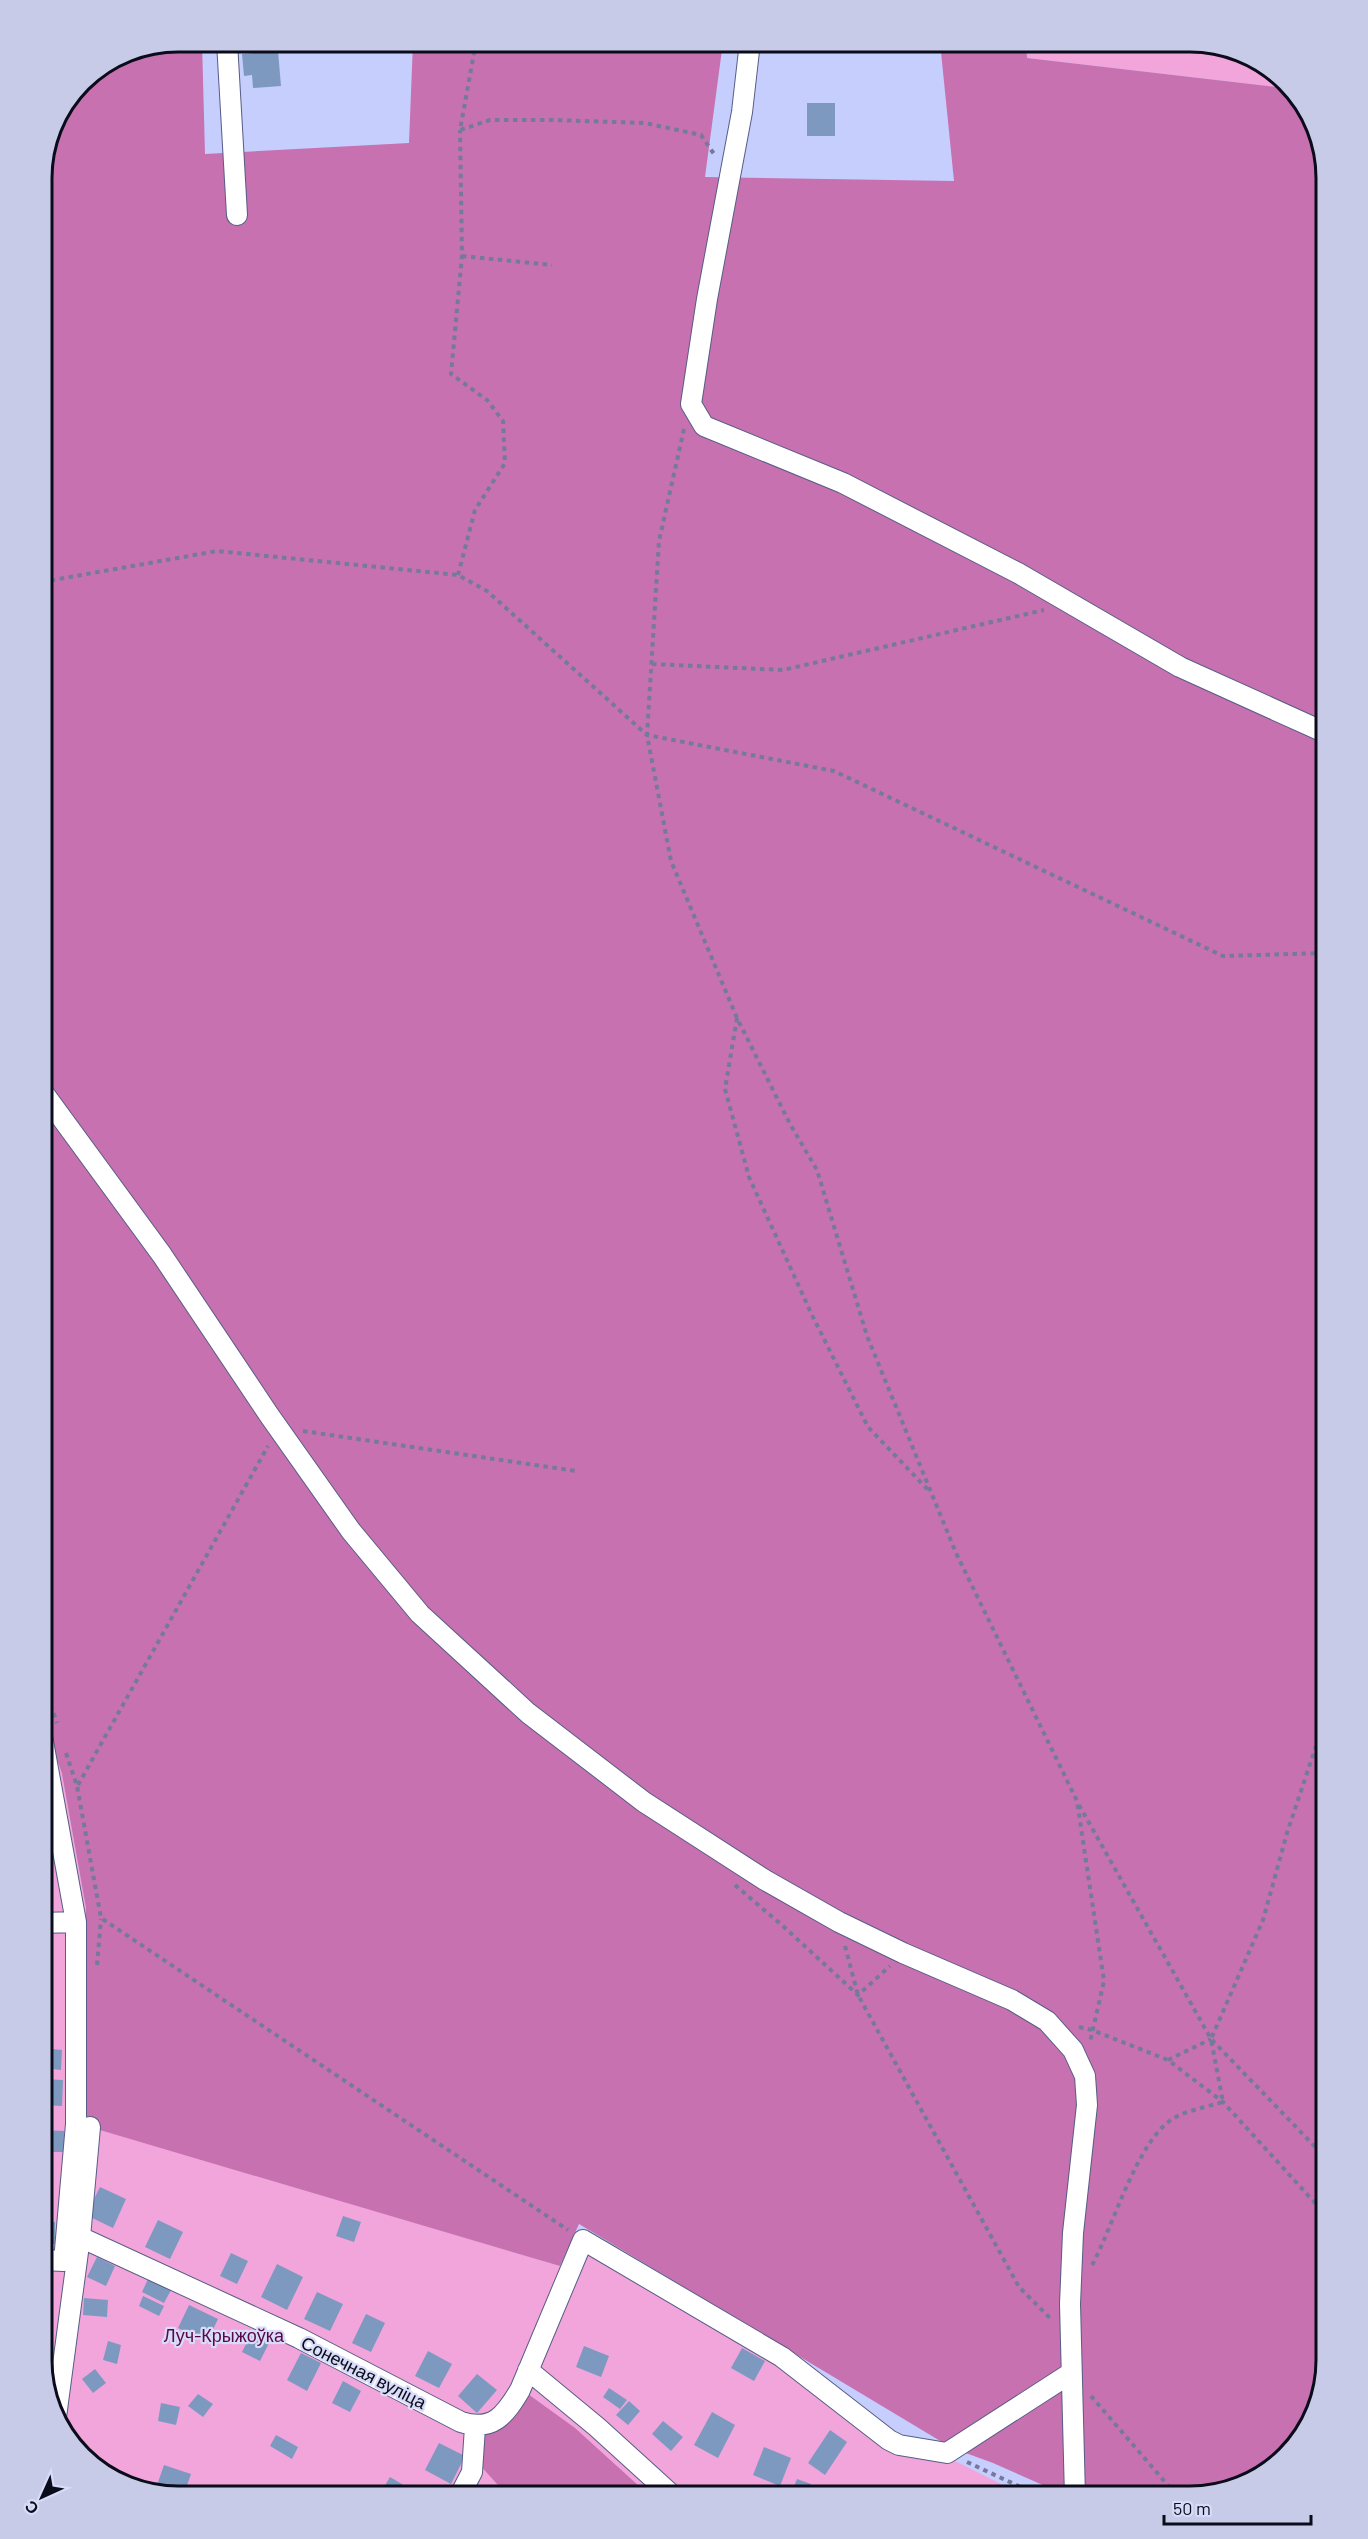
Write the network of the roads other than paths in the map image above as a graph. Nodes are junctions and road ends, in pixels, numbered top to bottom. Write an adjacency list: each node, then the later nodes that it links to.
1 (228, 52): 3 (street)
2 (749, 53): 4 (street)
3 (237, 215)
4 (1316, 728)
5 (53, 1105): 13 (street)
6 (52, 1792): 7 (street)
7 (76, 1922): 8 (street); 11 (street)
8 (52, 1923)
9 (90, 2127): 10 (street)
10 (80, 2237): 14 (street); 15 (street, Сонечная вуліца)
11 (52, 2260)
12 (528, 2370): 13 (street); 15 (street); 17 (street)
13 (1071, 2373): 18 (street)
14 (58, 2399)
15 (475, 2427): 16 (street)
16 (465, 2486)
17 (662, 2486)
18 (1075, 2486)

